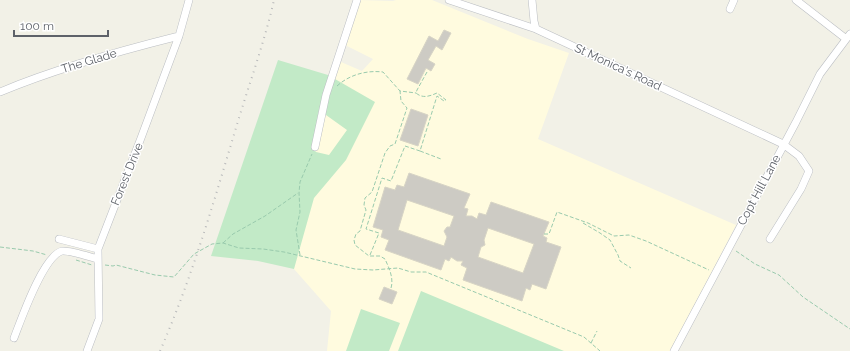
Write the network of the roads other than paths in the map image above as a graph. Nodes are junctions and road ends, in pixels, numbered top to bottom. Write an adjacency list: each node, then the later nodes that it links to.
1 (189, 0): 9 (street, Forest Drive)
2 (357, 0): 13 (street)
3 (449, 0): 8 (street, St Monica's Road)
4 (532, 0): 8 (street)
5 (734, 0): 7 (street)
6 (796, 0): 10 (street)
7 (730, 9)
8 (536, 29): 12 (street, St Monica's Road)
9 (179, 36): 11 (street, The Glade); 16 (street, Forest Drive)
10 (848, 36): 12 (street, Copt Hill Lane)
11 (0, 92)
12 (783, 144): 15 (street, St Monica's Road); 20 (street, Copt Hill Lane)
13 (315, 148)
14 (59, 239): 16 (street)
15 (770, 239)
16 (98, 249): 17 (street, Forest Drive)
17 (98, 261): 18 (street); 19 (street, Forest Drive)
18 (14, 338)
19 (87, 351)
20 (674, 351)

